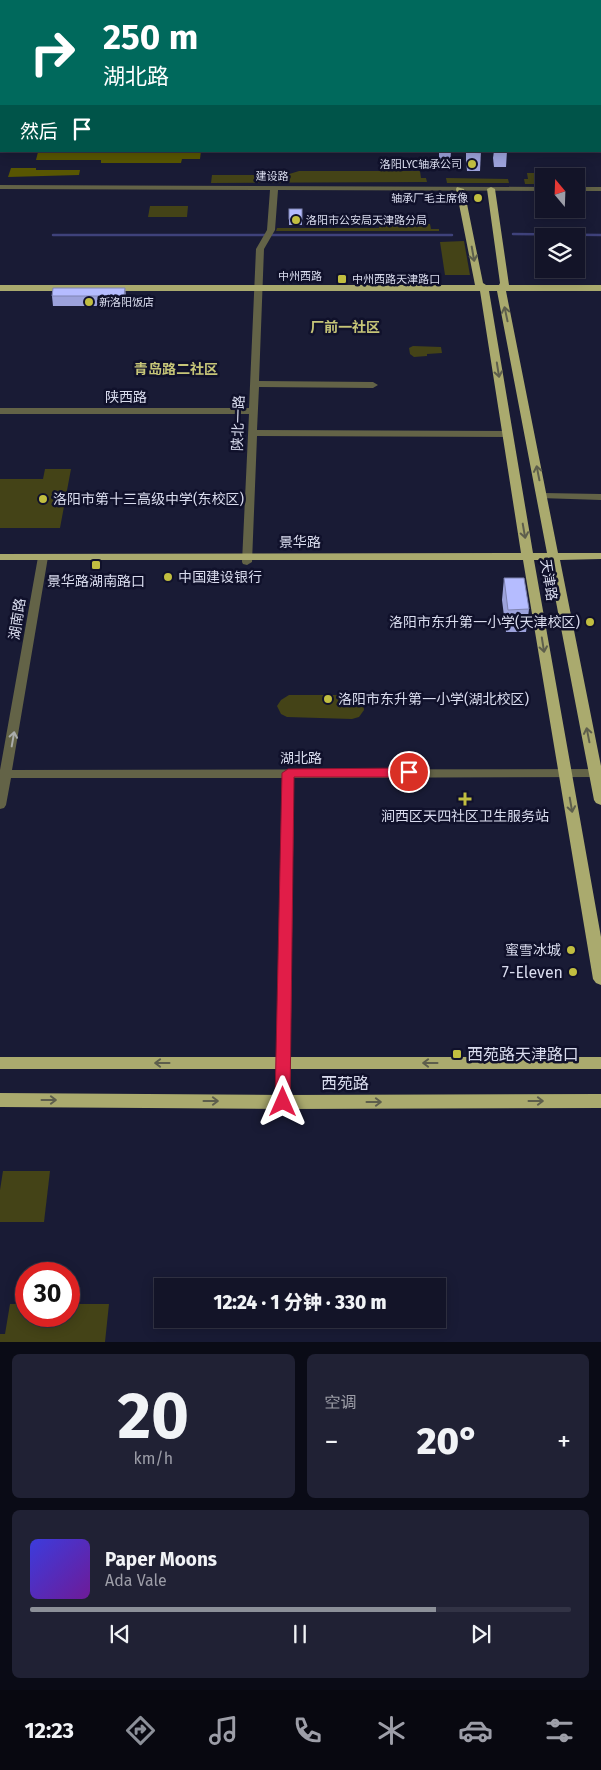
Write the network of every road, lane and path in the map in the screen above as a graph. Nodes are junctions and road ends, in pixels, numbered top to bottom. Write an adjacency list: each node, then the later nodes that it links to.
1 (0, 188): 2 (street, 建设路); 3 (street, 建设路)
2 (274, 190): 3 (street, 建设路); 9 (street, 陕北一路)
3 (460, 191): 4 (street, 建设路); 10 (main road, 天津路, one-way to 10)
4 (491, 191): 5 (street, 建设路); 11 (main road, 天津路)
5 (535, 191)
6 (585, 191): 7 (street)
7 (601, 191)
8 (0, 286): 9 (main road, 中州西路)
9 (257, 286): 10 (main road, 中州西路); 13 (street, 陕北一路)
10 (481, 286): 11 (main road, 中州西路); 18 (main road, 天津路, one-way to 18)
11 (503, 286): 12 (main road, 中州西路); 19 (main road, 天津路, one-way to 11)
12 (601, 286)
13 (253, 384): 14 (street); 16 (street, 陕北一路)
14 (373, 385)
15 (0, 411): 16 (street, 陕西路)
16 (252, 411): 17 (street, 陕北一路)
17 (251, 434): 18 (street); 23 (street, 陕北一路)
18 (507, 434): 24 (main road, 天津路, one-way to 24)
19 (543, 496): 20 (street); 25 (main road, 天津路)
20 (601, 497)
21 (601, 556): 25 (main road, 景华路)
22 (0, 557): 26 (main road, 景华路)
23 (247, 559): 24 (main road, 景华路); 26 (main road, 景华路)
24 (529, 559): 25 (main road, 景华路); 30 (main road, 天津路, one-way to 30)
25 (554, 559): 28 (main road, 景华路); 31 (main road, 天津路, one-way to 25)
26 (42, 560): 27 (main road, 景华路); 32 (street, 湖南路, one-way to 26)
27 (0, 562)
28 (601, 563)
29 (288, 773): 30 (street, 湖北路); 32 (street, 湖北路); 37 (street)
30 (565, 773): 31 (street, 湖北路); 35 (main road, 天津路, one-way to 35)
31 (598, 773): 33 (main road, 天津路)
32 (6, 774): 34 (street, 湖南路)
33 (601, 800)
34 (0, 804)
35 (601, 979)
36 (0, 1063): 37 (main road, 西苑路, one-way to 36)
37 (283, 1063): 38 (main road, 西苑路, one-way to 37); 41 (street)
38 (601, 1063)
39 (0, 1100): 41 (main road, 西苑路, one-way to 41)
40 (601, 1101): 41 (main road, 西苑路, one-way to 40)
41 (283, 1102)

